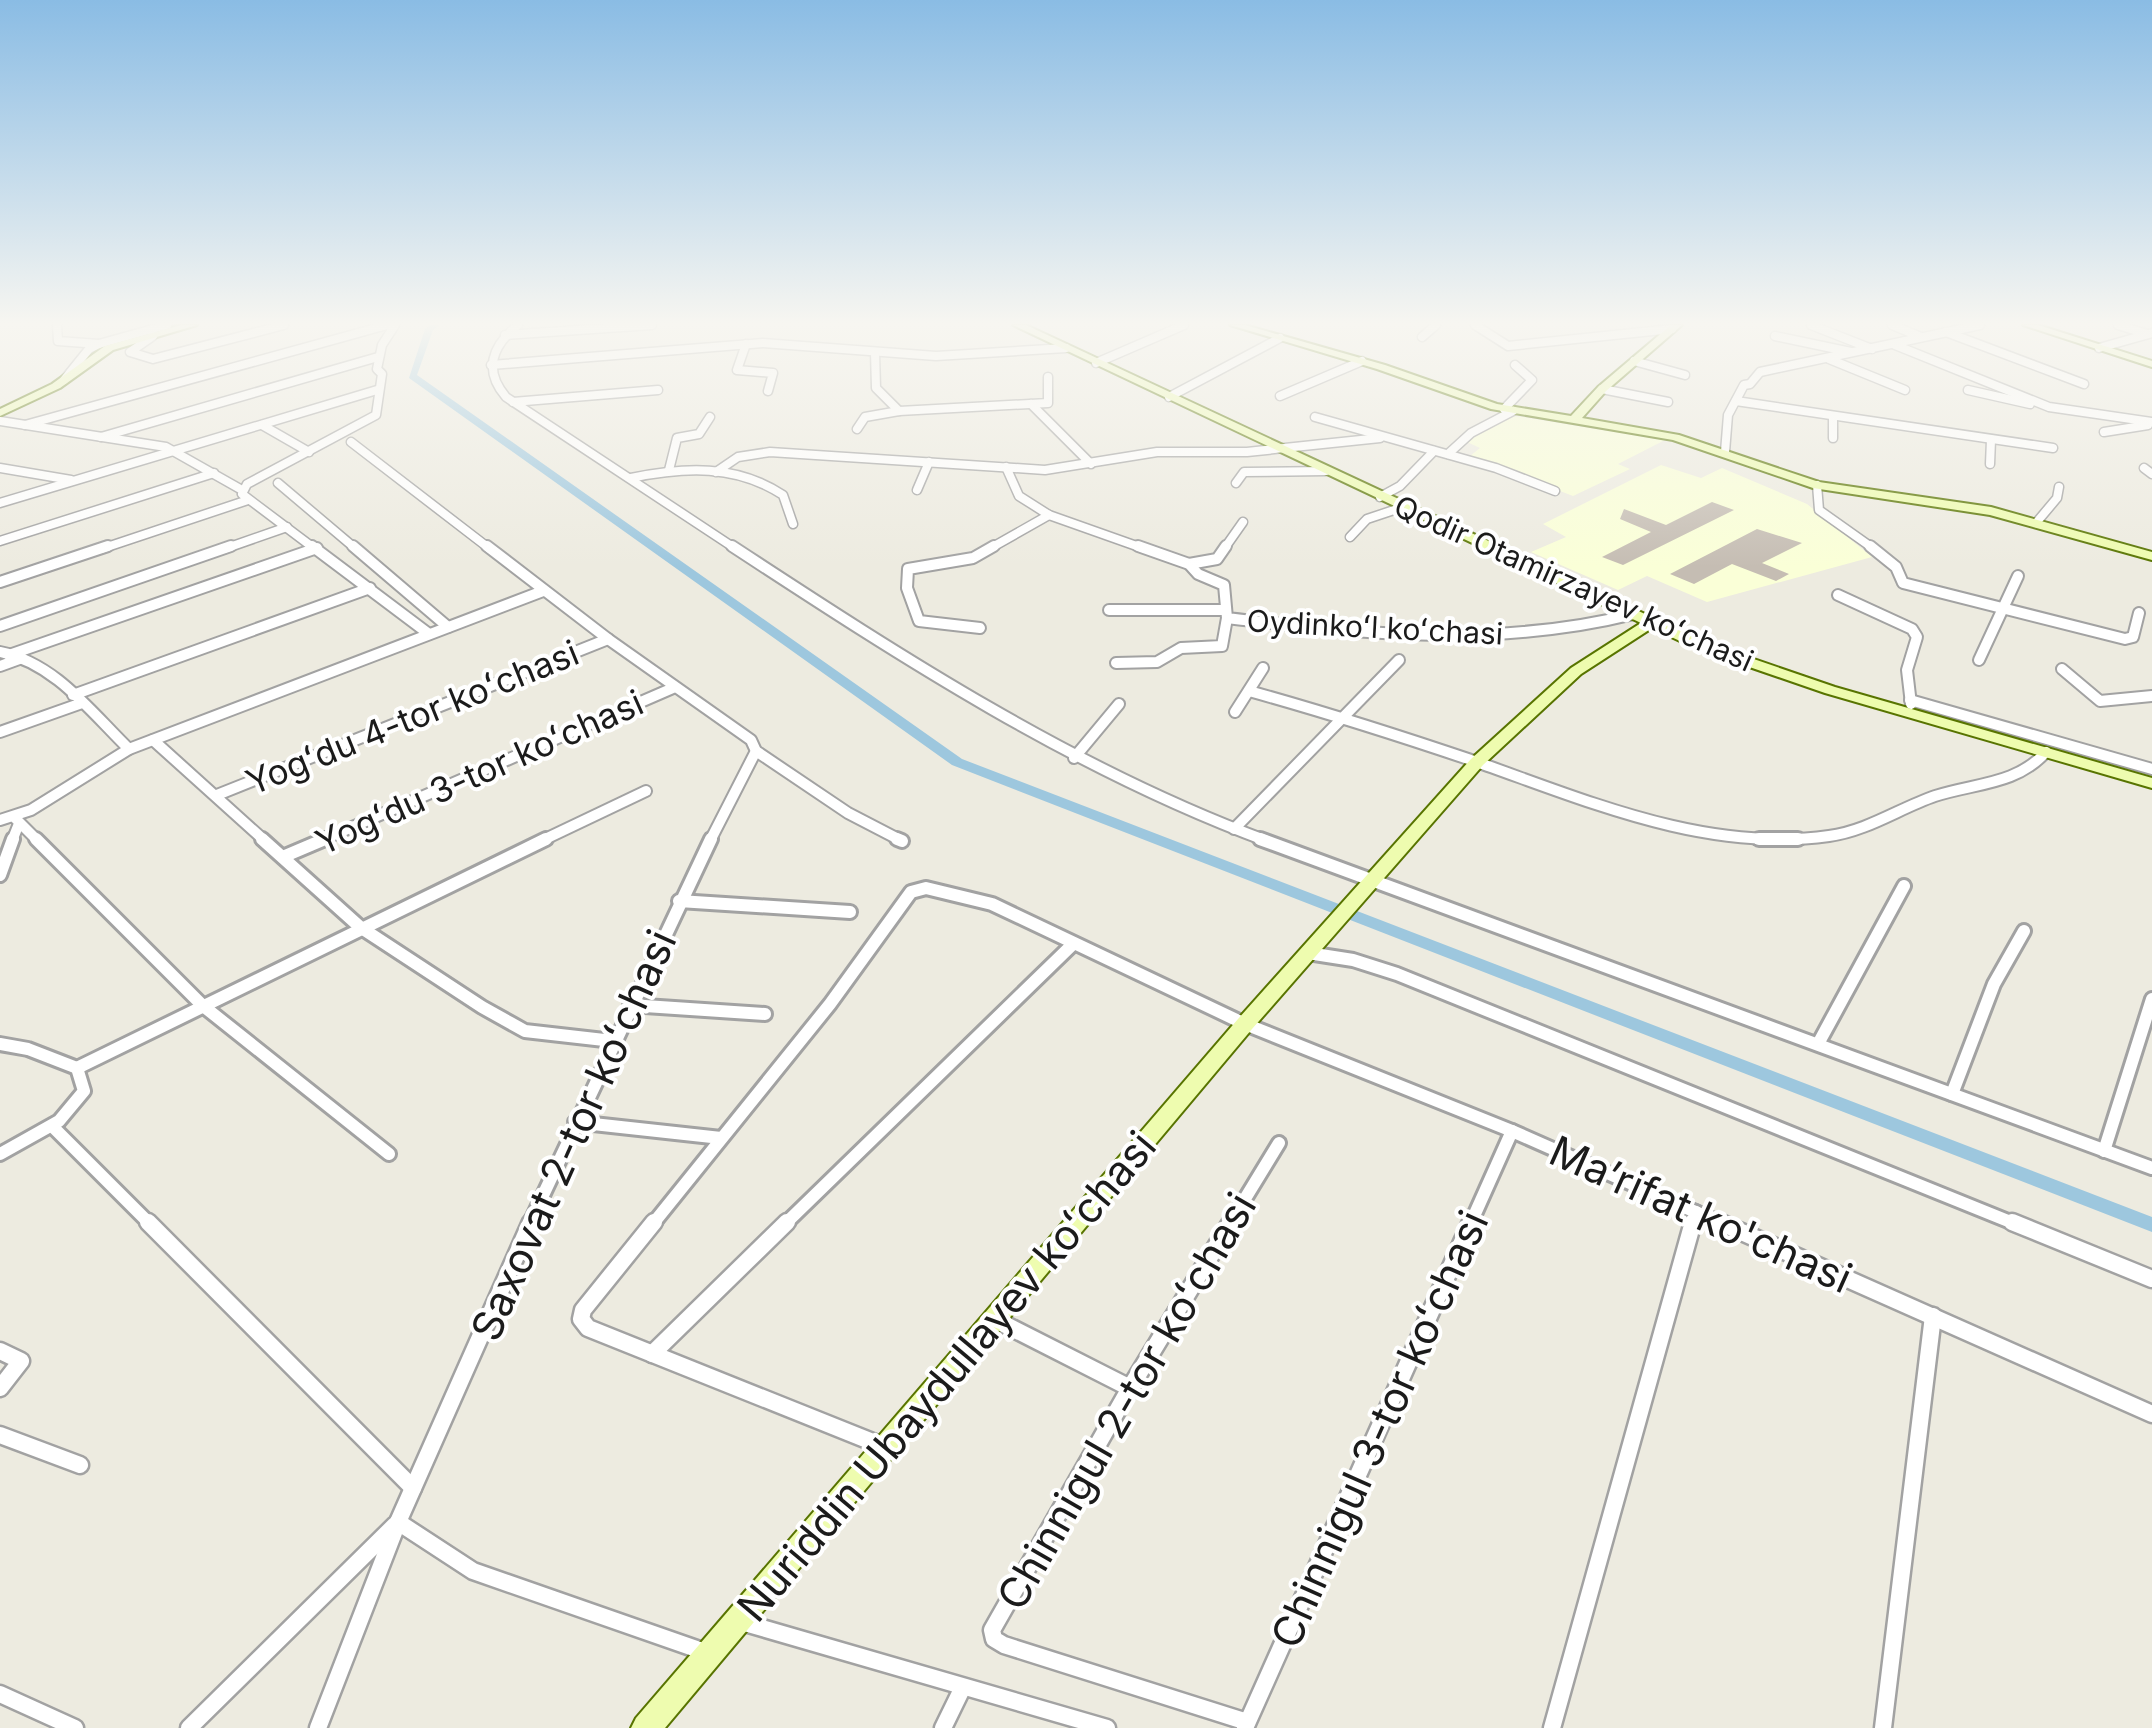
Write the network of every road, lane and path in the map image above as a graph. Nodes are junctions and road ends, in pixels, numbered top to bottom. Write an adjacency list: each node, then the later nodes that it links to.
1 (94, 406): 26 (street)
2 (210, 406): 30 (street)
3 (326, 406): 27 (street)
4 (375, 406): 39 (street)
5 (519, 406): 51 (street)
6 (894, 406): 18 (street)
7 (995, 406): 18 (street)
8 (1033, 406): 43 (street)
9 (1187, 406): 35 (main road, Qodir Otamirzayev koʻchasi)
10 (1496, 406): 19 (main road)
11 (1510, 406): 19 (street)
12 (1587, 406): 23 (main road)
13 (1733, 406): 40 (street)
14 (1762, 406): 22 (street)
15 (2043, 406): 17 (street)
16 (2046, 406): 17 (street)
17 (2049, 407): 25 (street)
18 (899, 410): 28 (street)
19 (1509, 410): 23 (main road); 41 (street)
20 (710, 417): 47 (street)
21 (1315, 418): 31 (street)
22 (1833, 418): 32 (street); 33 (street)
23 (1575, 419): 40 (main road)
24 (0, 421): 26 (street)
25 (2152, 424): 29 (street)
26 (25, 425): 30 (street)
27 (262, 425): 37 (street); 39 (street)
28 (857, 428)
29 (2104, 432)
30 (101, 437): 37 (street)
31 (1380, 438): 35 (street); 38 (street)
32 (1833, 438)
33 (1990, 440): 36 (street); 44 (street)
34 (351, 442): 77 (street)
35 (1277, 448): 43 (street); 48 (main road, Qodir Otamirzayev koʻchasi)
36 (2053, 448)
37 (174, 451): 50 (street); 52 (street)
38 (1434, 451): 41 (street); 60 (street)
39 (309, 452): 57 (street)
40 (1726, 452): 55 (main road)
41 (1448, 454): 59 (street)
42 (929, 462): 45 (street); 49 (street); 58 (street)
43 (1091, 464): 45 (street)
44 (1990, 464)
45 (1006, 467): 64 (street, Oydinkoʻl koʻchasi)
46 (0, 468): 52 (street)
47 (669, 470): 49 (street); 51 (street)
48 (1326, 471): 54 (street); 60 (main road, Qodir Otamirzayev koʻchasi)
49 (716, 472): 67 (street)
50 (214, 474): 57 (street); 70 (street)
51 (631, 478): 112 (street)
52 (75, 480): 62 (street)
53 (278, 483): 86 (street)
54 (1236, 483)
55 (1817, 485): 66 (main road); 80 (street)
56 (2059, 488): 66 (street)
57 (242, 490): 61 (street)
58 (917, 490)
59 (1555, 491)
60 (1380, 496): 63 (main road, Qodir Otamirzayev koʻchasi)
61 (248, 500): 68 (street); 75 (street)
62 (0, 503)
63 (1403, 507): 69 (street); 83 (main road, Qodir Otamirzayev koʻchasi)
64 (1049, 515): 73 (street, Oydinkoʻl koʻchasi); 87 (street)
65 (1242, 522): 73 (street)
66 (2036, 523): 72 (main road)
67 (792, 524)
68 (287, 527): 71 (street); 85 (street)
69 (1350, 537)
70 (0, 541)
71 (317, 548): 76 (street); 90 (street)
72 (2152, 556)
73 (1189, 564): 82 (street, Oydinkoʻl koʻchasi)
74 (2018, 576): 80 (street)
75 (0, 582)
76 (370, 588): 88 (street); 101 (street)
77 (542, 591): 86 (street); 89 (street)
78 (1838, 595): 103 (street)
79 (1109, 610): 82 (street)
80 (2006, 610): 81 (street); 93 (street)
81 (2139, 613)
82 (1226, 614): 83 (street, Oydinkoʻl koʻchasi); 94 (street)
83 (1634, 614): 84 (main road, Qodir Otamirzayev koʻchasi)
84 (1651, 622): 103 (main road, Qodir Otamirzayev koʻchasi); 113 (main road, Nuriddin Ubaydullayev koʻchasi)
85 (0, 626)
86 (448, 627): 88 (street)
87 (980, 628)
88 (428, 634): 107 (street)
89 (608, 639): 98 (street); 117 (street, Yogʻdu 4-tor koʻchasi)
90 (5, 654): 91 (street)
91 (26, 657): 95 (street); 101 (street)
92 (1399, 660): 105 (street)
93 (1979, 660)
94 (1116, 663)
95 (0, 666)
96 (1264, 668): 99 (street)
97 (2062, 669): 100 (street)
98 (673, 688): 109 (street); 121 (street, Yogʻdu 3-tor koʻchasi)
99 (1249, 691): 104 (street); 105 (street)
100 (2152, 696)
101 (78, 699): 106 (street); 108 (street)
102 (1118, 704): 112 (street)
103 (1911, 707): 110 (main road, Qodir Otamirzayev koʻchasi); 111 (street)
104 (1235, 712)
105 (1345, 718): 113 (street); 119 (street)
106 (0, 732)
107 (153, 740): 108 (street); 117 (street)
108 (129, 749): 118 (street)
109 (756, 751): 120 (street); 125 (street, Saxovat 2-tor koʻchasi)
110 (2046, 752): 111 (main road, Qodir Otamirzayev koʻchasi); 113 (street)
111 (2075, 753): 114 (street); 115 (main road, Qodir Otamirzayev koʻchasi)
112 (1074, 758): 119 (street)
113 (1477, 762): 123 (main road, Nuriddin Ubaydullayev koʻchasi)
114 (2152, 769)
115 (2152, 783)
116 (646, 792): 127 (street)
117 (217, 794): 121 (street)
118 (11, 821): 122 (street); 133 (street)
119 (1234, 829): 123 (street)
120 (902, 841)
121 (285, 856): 127 (street)
122 (0, 875)
123 (1369, 881): 130 (main road, Nuriddin Ubaydullayev koʻchasi); 138 (street)
124 (1904, 886): 138 (street)
125 (679, 902): 126 (street); 132 (street, Saxovat 2-tor koʻchasi)
126 (850, 912)
127 (360, 926): 133 (street); 136 (street)
128 (2024, 931): 140 (street)
129 (1073, 944): 135 (street, Maʼrifat ko'chasi); 144 (street, Maʼrifat ko'chasi); 155 (street)
130 (1312, 949): 135 (main road, Nuriddin Ubaydullayev koʻchasi); 151 (street)
131 (2152, 999): 146 (street)
132 (630, 1005): 134 (street); 136 (street, Saxovat 2-tor koʻchasi)
133 (202, 1006): 139 (street); 148 (street)
134 (765, 1014)
135 (1245, 1024): 143 (street, Maʼrifat ko'chasi); 153 (main road, Nuriddin Ubaydullayev koʻchasi)
136 (613, 1041): 141 (street, Saxovat 2-tor koʻchasi)
137 (0, 1044): 139 (street)
138 (1818, 1044): 140 (street)
139 (77, 1068): 142 (street)
140 (1952, 1094): 146 (street)
141 (575, 1122): 144 (street); 162 (street, Saxovat 2-tor koʻchasi)
142 (52, 1126): 147 (street); 162 (street)
143 (1512, 1130): 150 (street, Maʼrifat ko'chasi); 168 (street, Chinnigul 3-tor koʻchasi)
144 (721, 1138): 155 (street)
145 (1279, 1142): 157 (street, Chinnigul 2-tor koʻchasi)
146 (2104, 1150): 149 (street)
147 (0, 1154)
148 (389, 1154)
149 (2152, 1168)
150 (1696, 1212): 152 (street, Maʼrifat ko'chasi); 175 (street)
151 (2152, 1279)
152 (1933, 1316): 158 (street, Maʼrifat ko'chasi); 176 (street)
153 (996, 1320): 157 (street); 160 (main road, Nuriddin Ubaydullayev koʻchasi)
154 (0, 1351): 156 (street)
155 (652, 1354): 160 (street)
156 (0, 1388)
157 (1130, 1388): 168 (street, Chinnigul 2-tor koʻchasi)
158 (2152, 1414)
159 (0, 1435): 161 (street)
160 (885, 1447): 164 (main road, Nuriddin Ubaydullayev koʻchasi)
161 (80, 1466)
162 (414, 1488): 163 (street, Saxovat 2-tor koʻchasi)
163 (398, 1522): 165 (street); 170 (street); 171 (street, Saxovat 2-tor koʻchasi)
164 (738, 1620): 165 (main road, Nuriddin Ubaydullayev koʻchasi); 166 (street)
165 (708, 1653): 172 (main road, Nuriddin Ubaydullayev koʻchasi)
166 (963, 1687): 173 (street); 174 (street)
167 (0, 1694): 169 (street)
168 (1246, 1725)
169 (75, 1728)
170 (189, 1728)
171 (318, 1728)
172 (646, 1728)
173 (943, 1728)
174 (1107, 1728)
175 (1552, 1728)
176 (1884, 1728)

